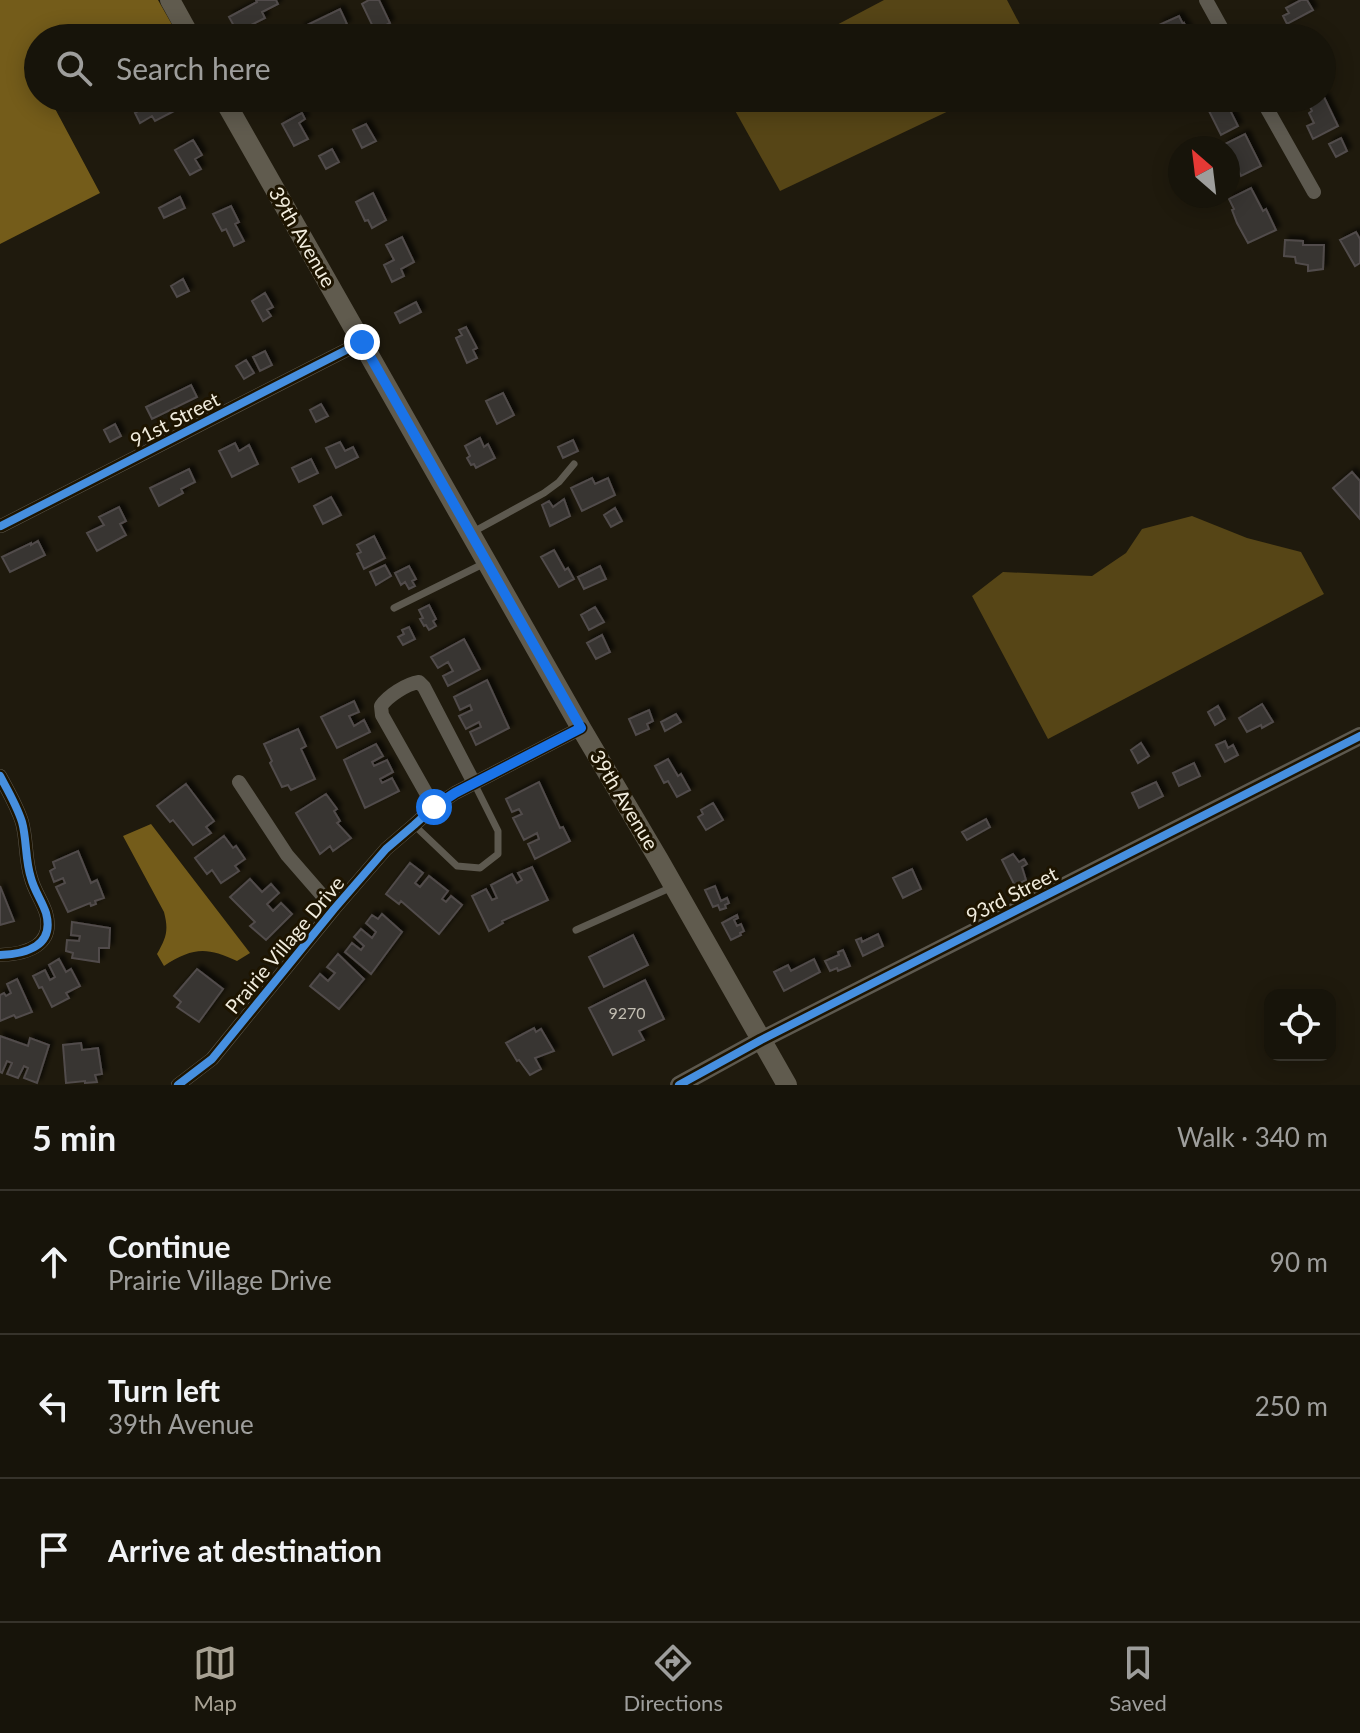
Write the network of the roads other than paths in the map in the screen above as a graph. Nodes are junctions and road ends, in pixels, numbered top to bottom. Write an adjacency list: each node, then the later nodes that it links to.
1 (170, 0): 3 (main road)
2 (1206, 0): 4 (street)
3 (183, 24)
4 (1219, 24)
5 (231, 112): 8 (main road, 39th Avenue)
6 (1269, 112): 7 (street)
7 (1314, 192)
8 (362, 342): 10 (street, 91st Street); 11 (main road, 39th Avenue)
9 (574, 464): 11 (lane)
10 (1, 526)
11 (471, 533): 12 (main road, 39th Avenue)
12 (487, 562): 13 (lane); 14 (main road, 39th Avenue)
13 (394, 608)
14 (581, 728): 18 (street, Prairie Village Drive); 21 (main road, 39th Avenue)
15 (1360, 736): 25 (street, 93rd Street)
16 (0, 776): 24 (street)
17 (239, 782): 22 (street)
18 (474, 783): 19 (street, Prairie Village Drive); 19 (street); 20 (lane)
19 (434, 807): 20 (street, Prairie Village Drive)
20 (414, 825): 22 (street, Prairie Village Drive)
21 (674, 886): 23 (lane); 25 (main road, 39th Avenue)
22 (334, 909): 26 (street, Prairie Village Drive)
23 (576, 930)
24 (0, 955)
25 (761, 1040): 27 (street, 93rd Street); 28 (main road, 39th Avenue)
26 (178, 1085)
27 (679, 1085)
28 (787, 1085)

